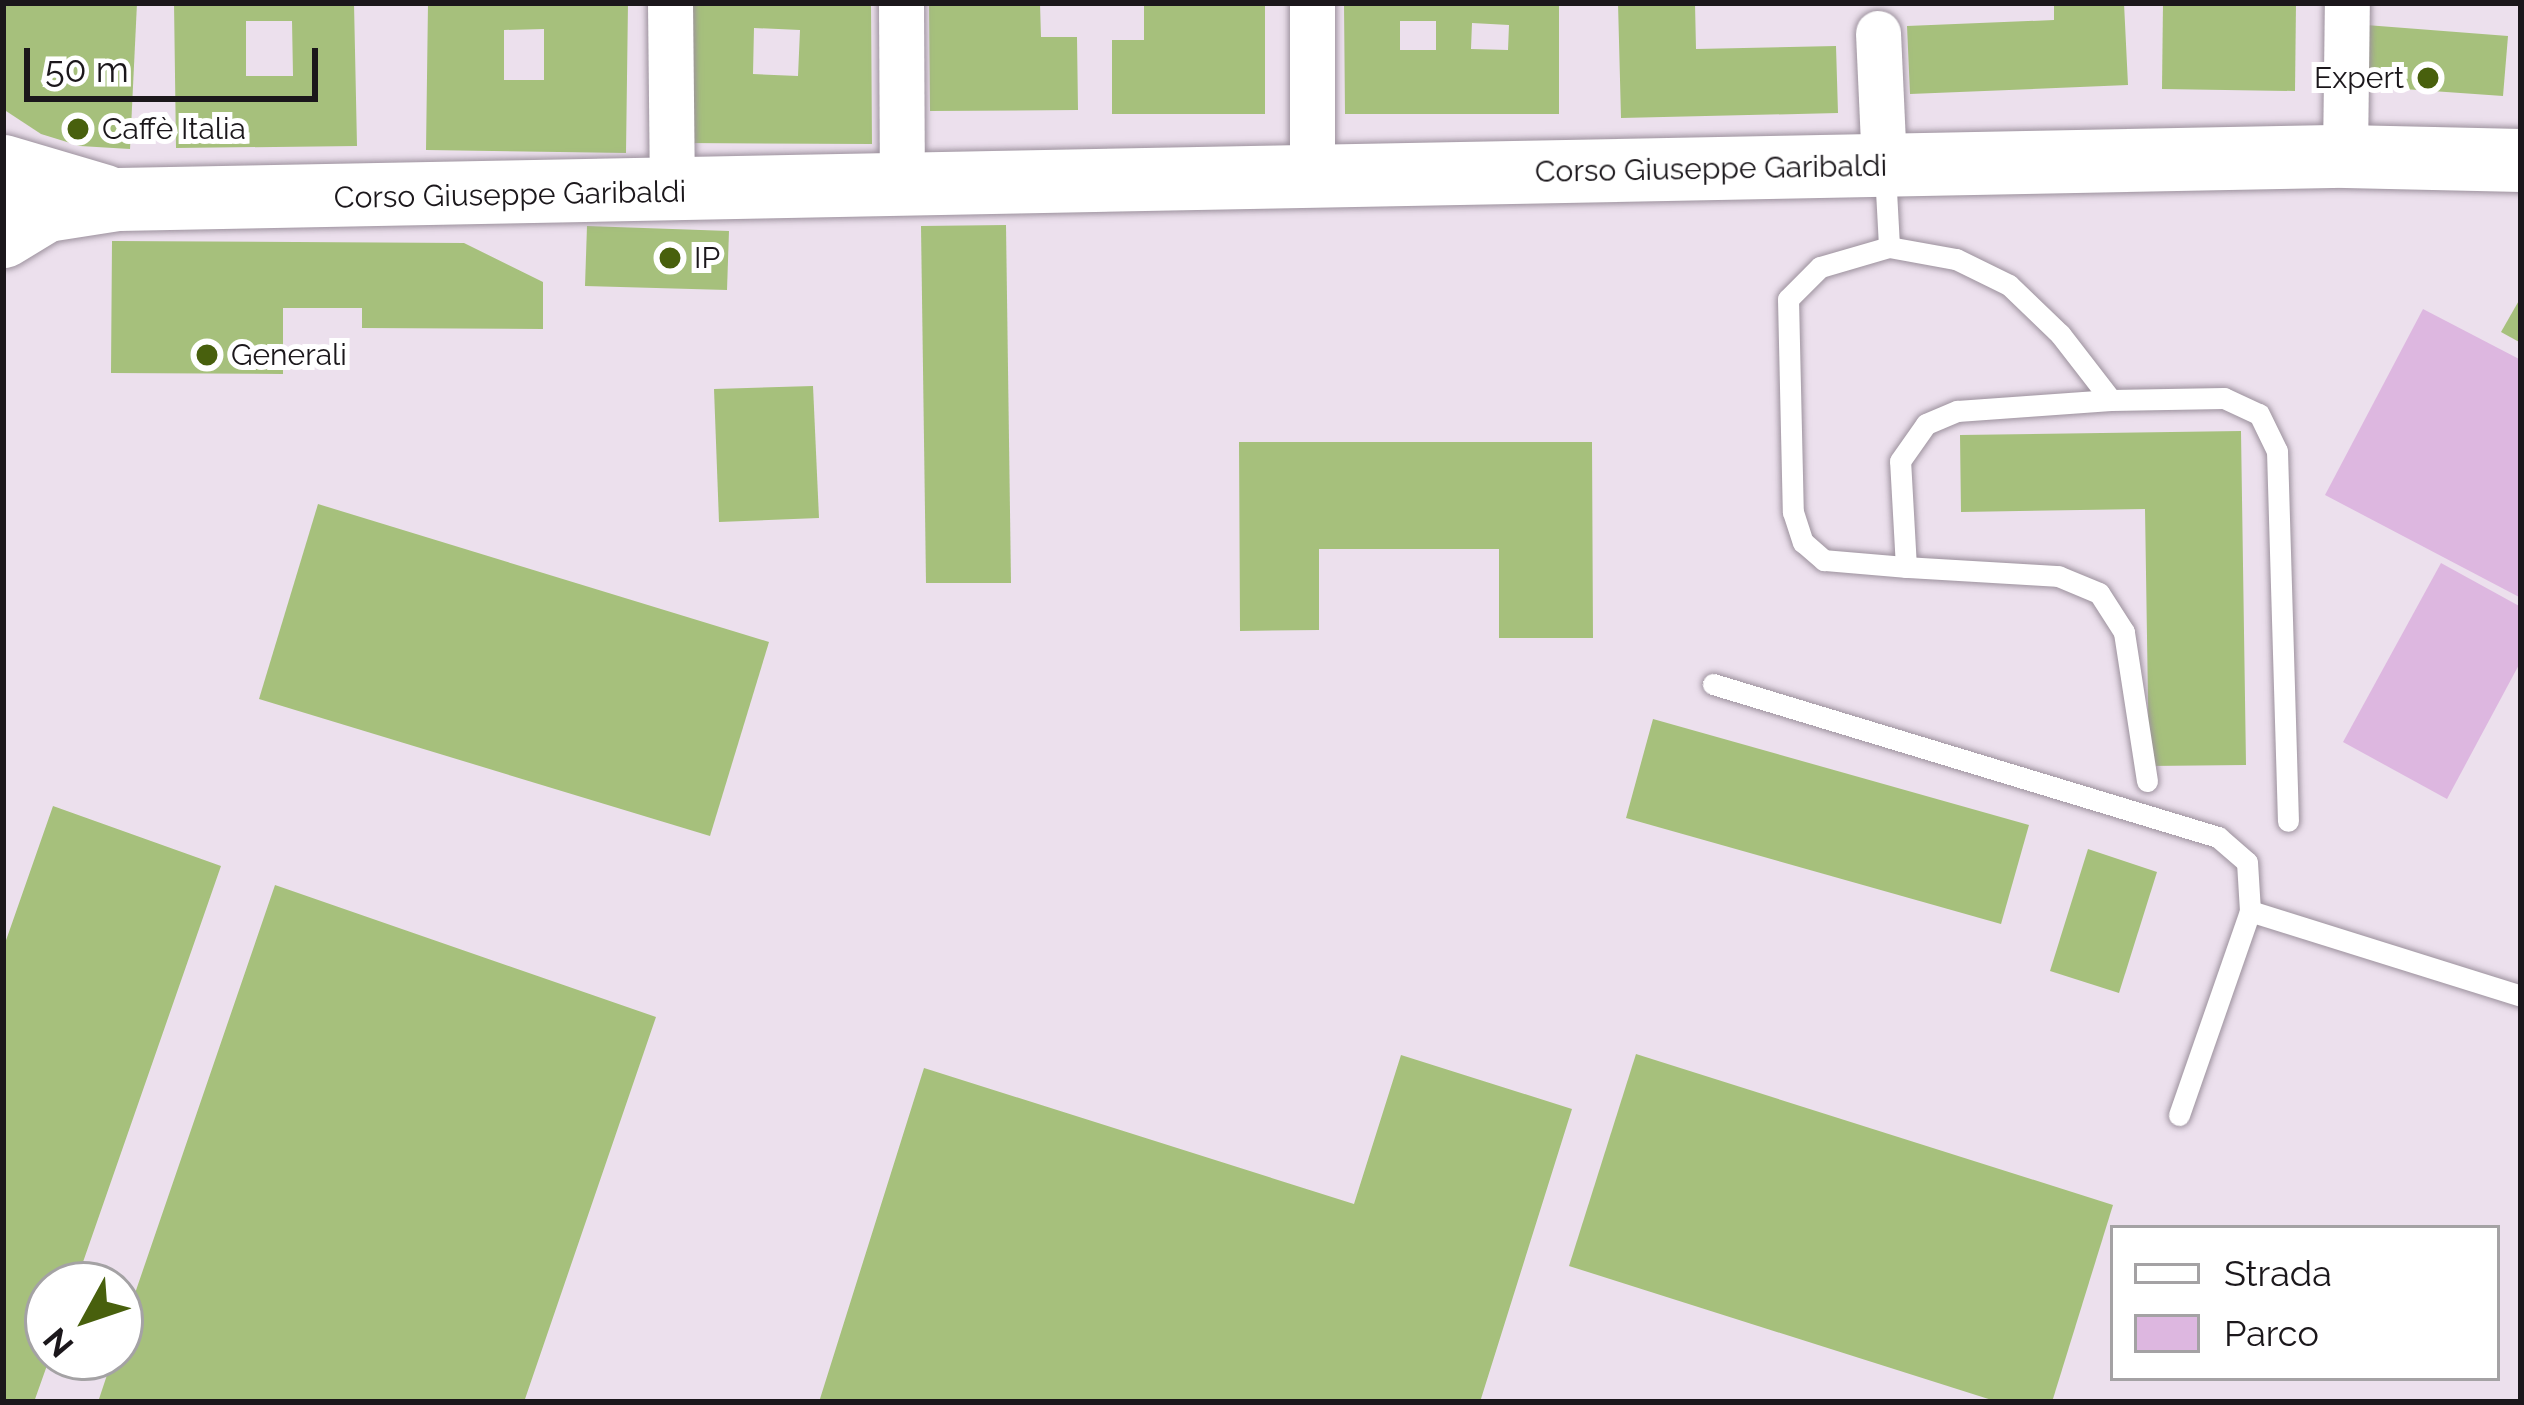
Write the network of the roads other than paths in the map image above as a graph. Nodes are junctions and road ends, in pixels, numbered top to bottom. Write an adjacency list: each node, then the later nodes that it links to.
1 (670, 3): 12 (street)
2 (901, 3): 11 (street)
3 (1312, 3): 10 (street)
4 (2348, 3): 6 (street)
5 (1878, 33): 8 (street)
6 (2345, 156): 7 (main road, Corso Giuseppe Garibaldi); 8 (main road, Corso Giuseppe Garibaldi)
7 (2521, 160)
8 (1884, 165): 10 (main road, Corso Giuseppe Garibaldi); 15 (lane)
9 (3, 166): 13 (main road, Corso Giuseppe Garibaldi)
10 (1312, 179): 11 (main road, Corso Giuseppe Garibaldi)
11 (902, 188): 12 (main road, Corso Giuseppe Garibaldi)
12 (672, 194): 13 (main road, Corso Giuseppe Garibaldi)
13 (118, 199): 14 (main road, Corso Giuseppe Garibaldi)
14 (3, 236)
15 (1889, 248): 16 (lane); 17 (lane)
16 (2110, 400): 17 (lane); 20 (lane)
17 (1906, 566): 19 (lane)
18 (1713, 684): 21 (lane)
19 (2147, 781)
20 (2288, 821)
21 (2250, 911): 22 (lane); 23 (lane)
22 (2521, 995)
23 (2179, 1115)

